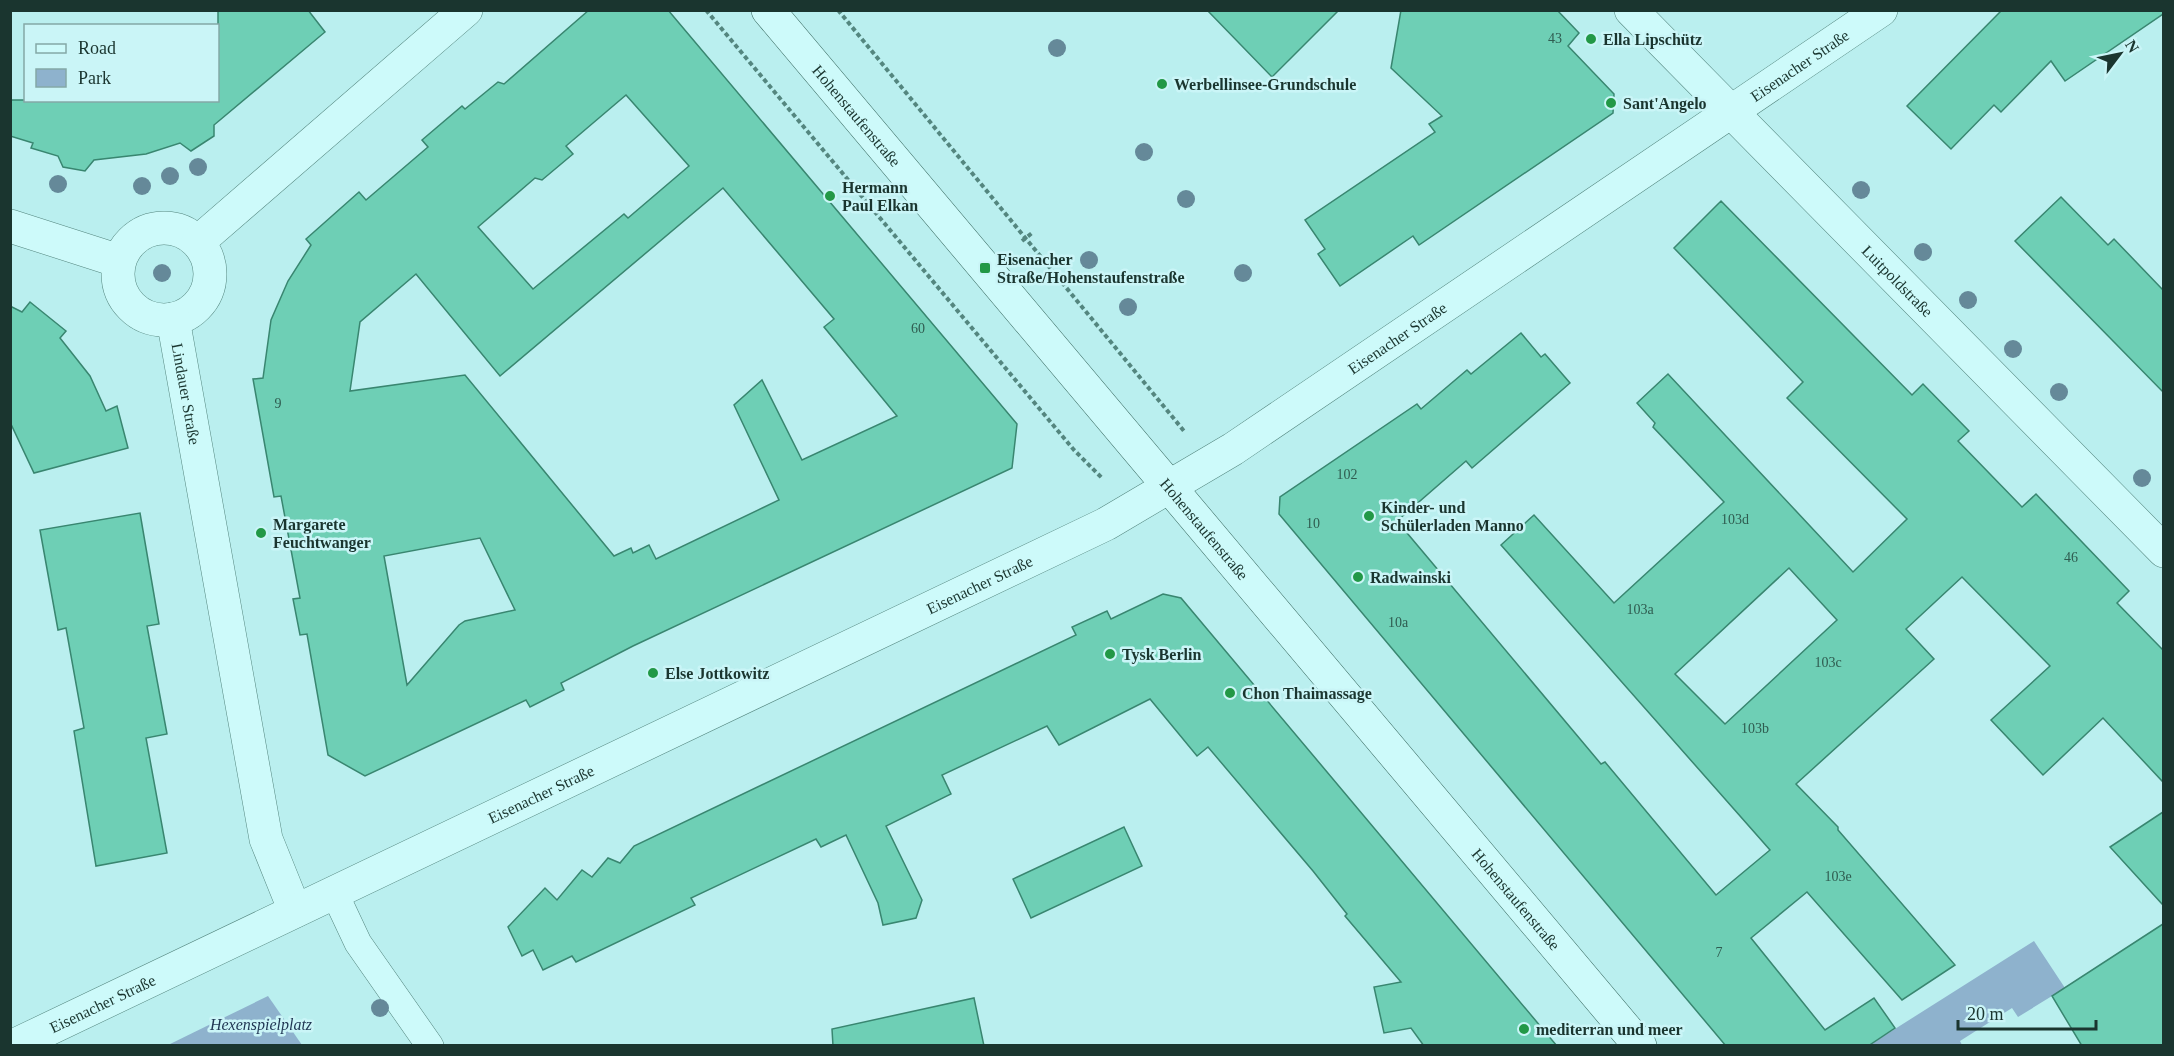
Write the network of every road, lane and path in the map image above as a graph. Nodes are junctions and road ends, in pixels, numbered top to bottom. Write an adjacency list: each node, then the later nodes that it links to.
1 (466, 10): 12 (street)
2 (706, 10): 16 (path)
3 (768, 10): 17 (street, Hohenstaufenstraße)
4 (838, 10): 10 (path)
5 (1631, 10): 7 (street, Luitpoldstraße)
6 (1881, 10): 7 (street, Eisenacher Straße)
7 (1730, 111): 17 (street, Eisenacher Straße); 18 (street, Luitpoldstraße)
8 (10, 226): 13 (street)
9 (1032, 232): 10 (path)
10 (1026, 237): 11 (path); 15 (path)
11 (1022, 241)
12 (198, 242): 13 (street); 14 (street)
13 (119, 261): 14 (street)
14 (173, 319): 20 (street, Lindauer Straße)
15 (1160, 399)
16 (1074, 450)
17 (1170, 487): 19 (street, Eisenacher Straße); 23 (street, Hohenstaufenstraße)
18 (2163, 551)
19 (334, 892): 20 (street, Eisenacher Straße); 22 (lane)
20 (295, 911): 21 (street, Eisenacher Straße)
21 (13, 1046)
22 (430, 1046)
23 (1640, 1046)

